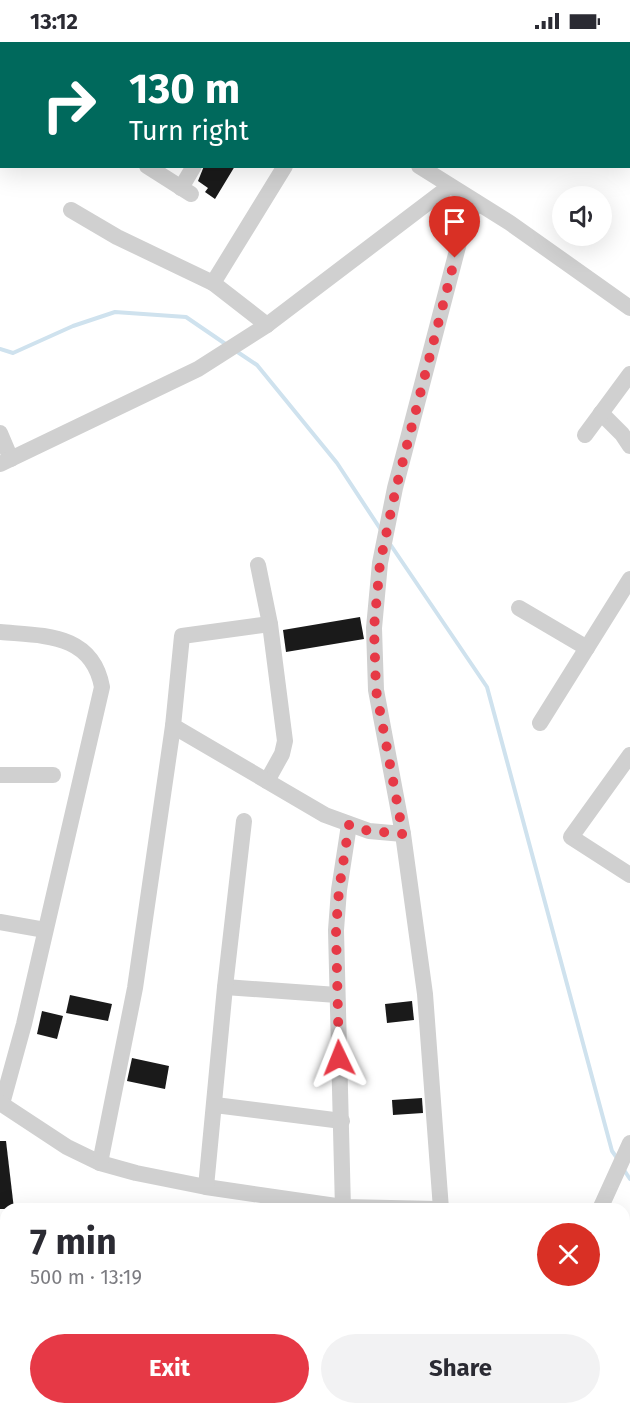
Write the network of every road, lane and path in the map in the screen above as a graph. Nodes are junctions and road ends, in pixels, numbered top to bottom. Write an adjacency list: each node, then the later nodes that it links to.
1 (150, 168): 2 (street)
2 (193, 168)
3 (284, 168): 8 (street)
4 (422, 168): 5 (street)
5 (450, 186): 6 (street); 10 (street)
6 (476, 202): 9 (street); 31 (street)
7 (71, 210): 8 (street)
8 (213, 283): 10 (street)
9 (630, 308)
10 (267, 325): 16 (street)
11 (630, 374): 12 (street)
12 (601, 413): 14 (street); 15 (street)
13 (0, 433): 16 (street)
14 (585, 435)
15 (630, 446)
16 (5, 461)
17 (258, 565): 20 (street)
18 (630, 579): 22 (street)
19 (519, 608): 22 (street)
20 (270, 624): 24 (street); 28 (street)
21 (0, 632): 34 (street)
22 (587, 648): 23 (street)
23 (540, 723)
24 (173, 726): 28 (street); 41 (street)
25 (630, 755): 32 (street)
26 (53, 775): 27 (street)
27 (0, 776)
28 (267, 781): 30 (street)
29 (244, 821): 35 (street)
30 (349, 825): 31 (street); 36 (street)
31 (403, 834): 47 (street)
32 (630, 875)
33 (0, 922): 34 (street)
34 (45, 930): 37 (street)
35 (225, 987): 36 (street); 38 (street)
36 (337, 995): 39 (street)
37 (1, 1103): 41 (street)
38 (215, 1105): 39 (street); 44 (street)
39 (342, 1121): 46 (street)
40 (630, 1143): 43 (street)
41 (100, 1163): 44 (street)
42 (630, 1176): 43 (street)
43 (613, 1181): 48 (street)
44 (206, 1187): 45 (street)
45 (310, 1203)
46 (343, 1203)
47 (439, 1203)
48 (603, 1203)

